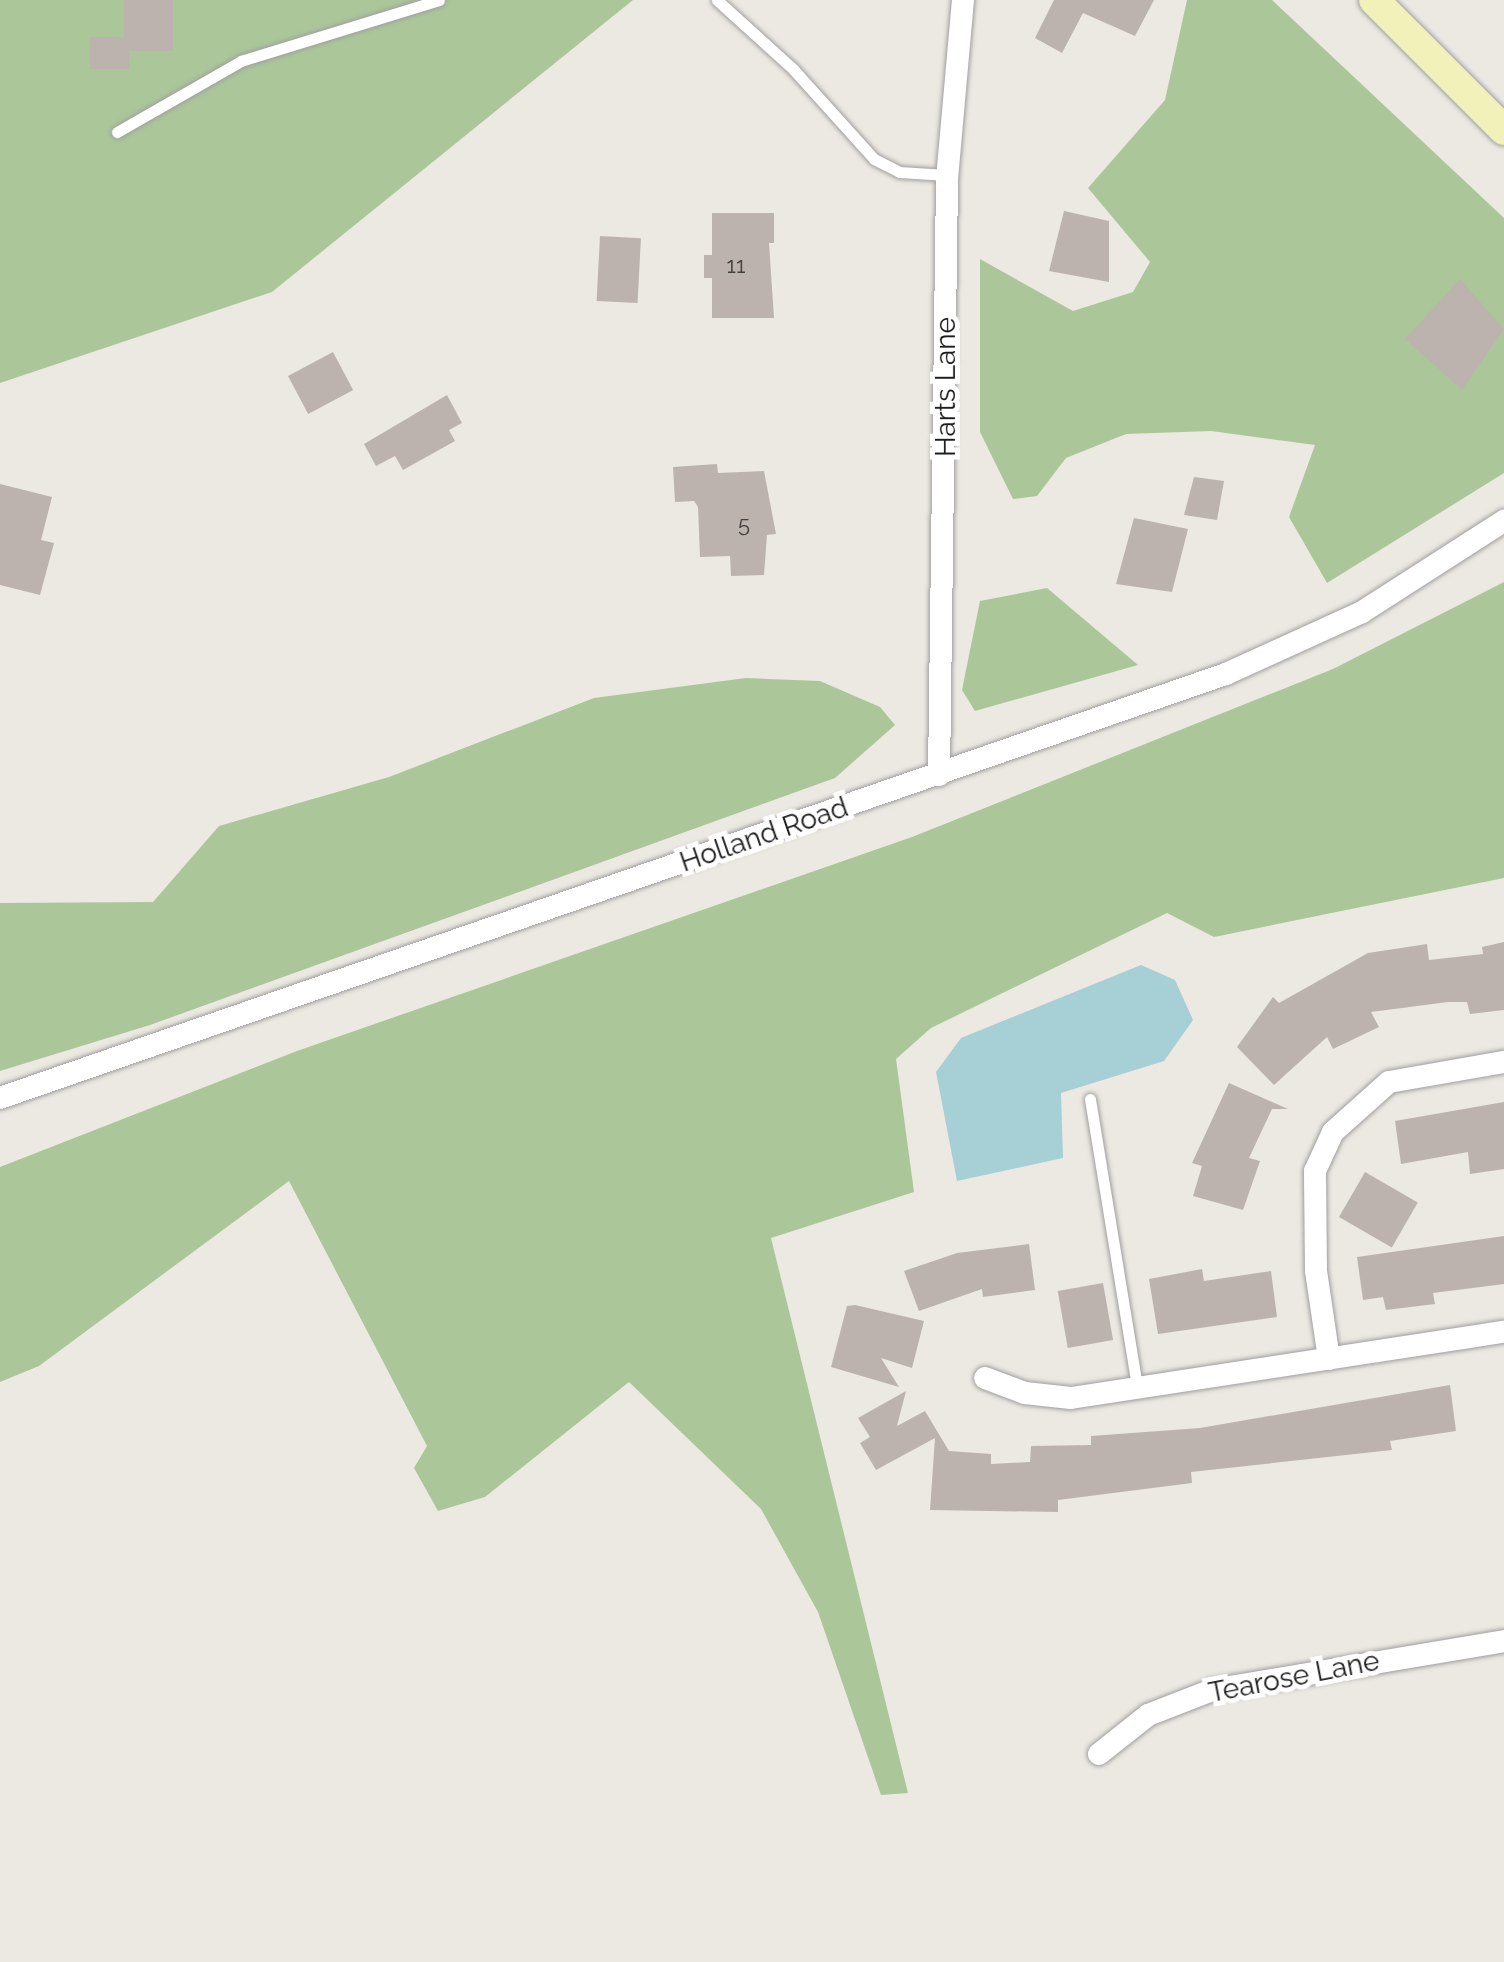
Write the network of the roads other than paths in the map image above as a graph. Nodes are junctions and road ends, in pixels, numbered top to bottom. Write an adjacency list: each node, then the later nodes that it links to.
1 (439, 0): 6 (lane)
2 (717, 0): 7 (lane)
3 (963, 0): 7 (street, Harts Lane)
4 (1374, 0): 5 (main road)
5 (1504, 130)
6 (118, 132)
7 (947, 176): 9 (street, Harts Lane)
8 (1504, 521): 9 (street, Holland Road)
9 (939, 775): 11 (street, Holland Road)
10 (1504, 1062): 14 (street)
11 (0, 1098)
12 (1090, 1099): 16 (lane)
13 (1504, 1332): 14 (street)
14 (1329, 1358): 16 (street)
15 (985, 1378): 16 (street)
16 (1137, 1386)
17 (1504, 1641): 18 (street, Tearose Lane)
18 (1100, 1754)

